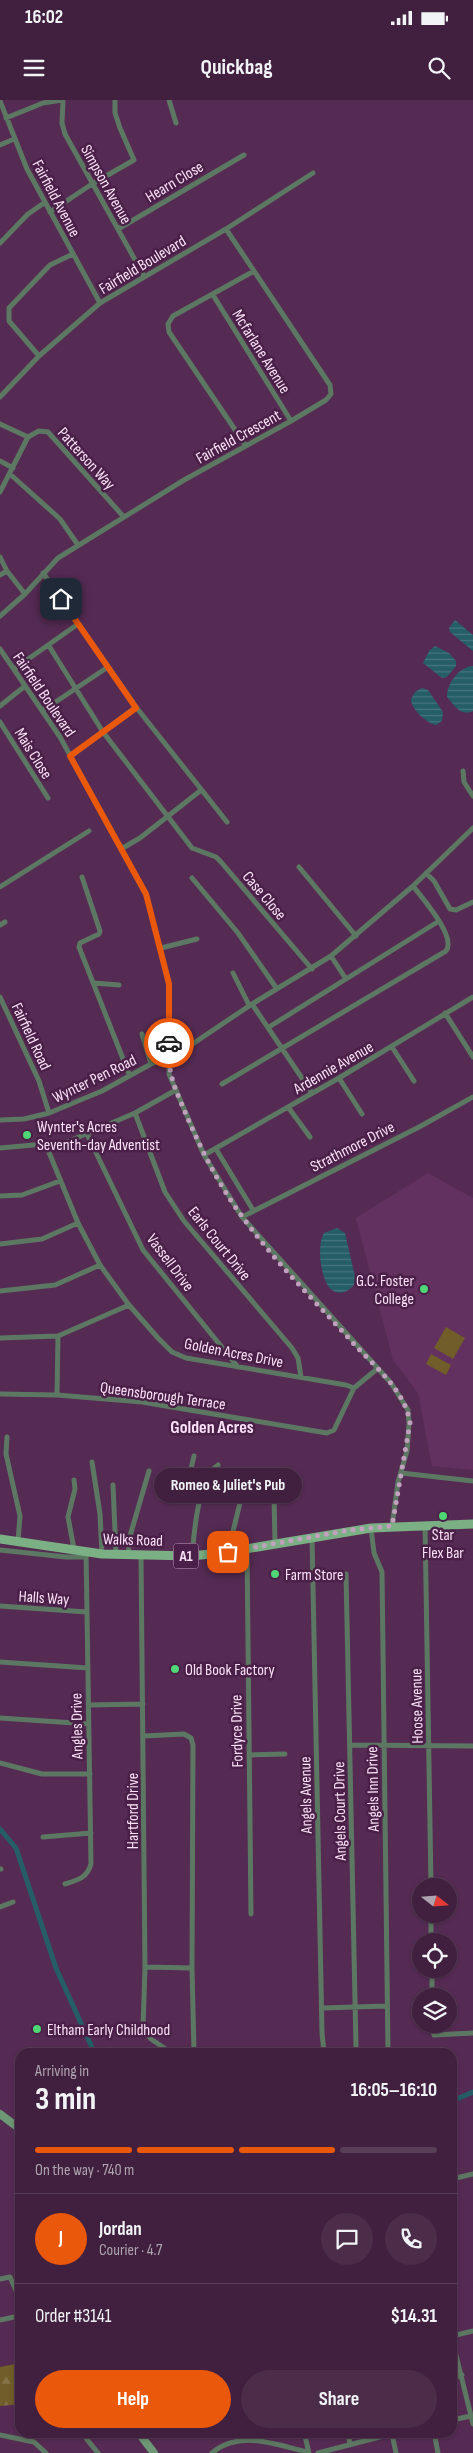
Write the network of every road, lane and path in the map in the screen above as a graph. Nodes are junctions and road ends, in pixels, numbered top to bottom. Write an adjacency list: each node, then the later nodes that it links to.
1 (63, 100): 5 (street); 11 (street, Simpson Avenue)
2 (115, 100): 11 (street)
3 (169, 100): 6 (street)
4 (0, 101): 5 (street, Fairfield Avenue)
5 (6, 118): 7 (street, Fairfield Avenue)
6 (176, 123)
7 (14, 139): 8 (street); 12 (street, Fairfield Avenue)
8 (0, 145)
9 (244, 155): 15 (street, Hearn Close)
10 (313, 173): 14 (street, Fairfield Boulevard)
11 (92, 184): 13 (street); 15 (street, Simpson Avenue)
12 (44, 203): 13 (street, Fairfield Avenue); 16 (street)
13 (50, 212): 17 (street, Fairfield Avenue)
14 (226, 229): 18 (street, Fairfield Crescent); 19 (street, Fairfield Boulevard)
15 (118, 230): 19 (street, Simpson Avenue)
16 (0, 243)
17 (73, 254): 21 (street, Fairfield Avenue); 22 (street)
18 (254, 270): 20 (street); 24 (street, Fairfield Crescent)
19 (144, 276): 21 (street, Fairfield Boulevard)
20 (213, 295): 24 (street, Mcfarlane Avenue); 27 (street)
21 (100, 303): 22 (street, Fairfield Boulevard)
22 (39, 356): 23 (street, Fairfield Boulevard)
23 (1, 393)
24 (291, 421): 27 (street, Fairfield Crescent)
25 (0, 424): 26 (street)
26 (28, 437): 29 (street); 32 (street, Patterson Way)
27 (246, 446): 32 (street, Fairfield Crescent)
28 (0, 461): 29 (street)
29 (13, 468): 30 (street)
30 (10, 474): 31 (street); 33 (street)
31 (0, 492)
32 (123, 516): 33 (street, Fairfield Crescent)
33 (78, 544): 36 (street, Fairfield Crescent)
34 (0, 557): 35 (street)
35 (7, 571): 37 (street); 38 (street)
36 (43, 573): 38 (street, Fairfield Crescent); 40 (street)
37 (0, 575)
38 (25, 594): 39 (street, Fairfield Crescent)
39 (0, 616)
40 (78, 624): 41 (street); 43 (street)
41 (49, 646): 44 (street); 46 (street)
42 (0, 649): 44 (street, Fairfield Boulevard)
43 (108, 667): 46 (street); 48 (street)
44 (14, 669): 45 (street, Fairfield Boulevard)
45 (25, 686): 47 (street); 49 (street, Fairfield Boulevard)
46 (75, 687): 49 (street); 51 (street)
47 (0, 706)
48 (136, 708): 51 (street); 54 (street)
49 (42, 711): 52 (street, Fairfield Boulevard)
50 (0, 722): 56 (street, Mais Close)
51 (103, 732): 52 (street); 57 (street)
52 (70, 756): 61 (street, Fairfield Boulevard)
53 (463, 771): 55 (street)
54 (200, 790): 57 (street); 58 (street)
55 (473, 796)
56 (48, 798)
57 (167, 816): 61 (street); 74 (street, Case Close)
58 (227, 822)
59 (473, 828): 63 (street, Wynter Pen Road)
60 (89, 831): 67 (street)
61 (121, 849): 72 (street, Fairfield Boulevard)
62 (298, 867): 70 (street)
63 (426, 873): 66 (street, Wynter Pen Road); 68 (street)
64 (82, 877): 77 (street)
65 (192, 878): 79 (street)
66 (413, 886): 69 (street); 70 (street, Wynter Pen Road)
67 (0, 887)
68 (473, 902)
69 (439, 921): 76 (street); 87 (street)
70 (356, 936): 73 (street, Wynter Pen Road)
71 (197, 939): 72 (street)
72 (162, 948): 89 (street, Fairfield Boulevard)
73 (331, 956): 74 (street, Wynter Pen Road); 76 (street)
74 (312, 970): 79 (street, Wynter Pen Road)
75 (233, 973): 82 (street)
76 (346, 979): 84 (street)
77 (94, 982): 78 (street); 91 (street)
78 (119, 985)
79 (277, 989): 82 (street, Wynter Pen Road)
80 (0, 997): 100 (street, Fairfield Road)
81 (473, 997): 83 (street, Ardennie Avenue)
82 (250, 1004): 84 (street); 89 (street, Wynter Pen Road)
83 (445, 1014): 86 (street, Ardennie Avenue); 88 (street)
84 (269, 1028): 87 (street)
85 (142, 1034): 90 (street)
86 (392, 1046): 92 (street, Ardennie Avenue); 93 (street)
87 (282, 1048): 94 (street); 96 (street)
88 (473, 1057)
89 (168, 1059): 90 (street, Wynter Pen Road); 95 (street, Fairfield Boulevard)
90 (150, 1064): 91 (street, Wynter Pen Road)
91 (129, 1074): 100 (street, Wynter Pen Road)
92 (339, 1078): 96 (street, Ardennie Avenue); 101 (street)
93 (414, 1081)
94 (222, 1084)
95 (176, 1090): 99 (street); 108 (street, Fairfield Boulevard)
96 (312, 1093): 98 (street, Ardennie Avenue)
97 (473, 1096): 111 (street, Strathmore Drive)
98 (288, 1107): 104 (street); 107 (street, Ardennie Avenue)
99 (135, 1112): 103 (street); 122 (street, Earls Court Drive)
100 (49, 1113): 102 (street, Wynter Pen Road)
101 (362, 1114)
102 (0, 1120)
103 (87, 1134): 105 (street); 120 (street, Vassell Drive)
104 (310, 1137)
105 (46, 1145): 106 (street); 109 (street, Golden Acres Drive)
106 (0, 1148)
107 (216, 1149): 108 (street, Ardennie Avenue); 111 (street)
108 (204, 1156): 112 (street, Fairfield Boulevard)
109 (60, 1181): 110 (street); 113 (street, Golden Acres Drive)
110 (0, 1196)
111 (252, 1210): 112 (street, Strathmore Drive)
112 (242, 1217): 121 (street, Fairfield Boulevard)
113 (78, 1223): 114 (street); 115 (street, Golden Acres Drive)
114 (0, 1244)
115 (100, 1265): 116 (street); 117 (street, Golden Acres Drive)
116 (0, 1291)
117 (129, 1304): 118 (street); 120 (street, Golden Acres Drive)
118 (58, 1336): 119 (street); 125 (street)
119 (0, 1338)
120 (238, 1367): 122 (street, Golden Acres Drive)
121 (376, 1369): 123 (street, Queensborough Terrace); 132 (street, Fairfield Boulevard)
122 (301, 1378): 123 (street, Golden Acres Drive)
123 (354, 1388): 125 (street, Queensborough Terrace)
124 (0, 1394): 125 (street, Queensborough Terrace)
125 (57, 1395)
126 (7, 1436): 144 (street)
127 (194, 1456): 136 (street)
128 (92, 1462): 151 (street)
129 (218, 1466): 136 (street)
130 (248, 1470): 149 (street)
131 (149, 1471): 153 (street)
132 (401, 1473): 134 (street); 140 (street, Fairfield Boulevard)
133 (74, 1480): 146 (street)
134 (473, 1481)
135 (113, 1486): 152 (street)
136 (202, 1494): 155 (street)
137 (274, 1495): 145 (street)
138 (473, 1524): 139 (main road, Walks Road / A1)
139 (426, 1525): 140 (main road, Walks Road / A1); 168 (street, Hoose Avenue)
140 (392, 1526): 141 (main road, Walks Road / A1)
141 (371, 1528): 142 (main road, Walks Road / A1); 167 (street, Angels Inn Drive)
142 (312, 1537): 145 (main road, Walks Road / A1); 185 (street, Angels Avenue)
143 (0, 1539): 144 (main road, Walks Road / A1)
144 (18, 1541): 146 (main road, Walks Road / A1)
145 (275, 1543): 147 (main road, Walks Road / A1)
146 (74, 1549): 150 (main road, Walks Road / A1)
147 (247, 1549): 149 (main road, Walks Road / A1); 171 (street, Fordyce Drive)
148 (0, 1550): 150 (street)
149 (228, 1552): 155 (main road, Walks Road / A1)
150 (86, 1554): 151 (main road, Walks Road / A1); 158 (street, Angles Drive)
151 (102, 1554): 152 (main road, Walks Road / A1)
152 (116, 1554): 153 (main road, Walks Road / A1)
153 (128, 1555): 154 (main road, Walks Road / A1)
154 (141, 1556): 155 (main road, Walks Road / A1); 161 (street, Hartford Drive)
155 (192, 1556)
156 (346, 1574): 166 (street, Angels Court Drive)
157 (0, 1606): 158 (street, Halls Way)
158 (87, 1612): 160 (street, Angles Drive)
159 (0, 1662): 160 (street)
160 (88, 1668): 162 (street, Angles Drive)
161 (143, 1704): 162 (street); 165 (street, Hartford Drive)
162 (88, 1705): 164 (street, Angles Drive)
163 (0, 1718): 164 (street)
164 (89, 1724): 173 (street, Angles Drive)
165 (144, 1736): 181 (street, Hartford Drive); 182 (street)
166 (350, 1745): 167 (street); 184 (street, Angels Court Drive)
167 (384, 1745): 168 (street); 183 (street, Angels Inn Drive)
168 (429, 1746): 169 (street); 176 (street, Hoose Avenue)
169 (473, 1746)
170 (285, 1754): 171 (street)
171 (249, 1755): 180 (street, Fordyce Drive)
172 (0, 1763): 173 (street)
173 (90, 1774): 174 (street, Angles Drive)
174 (91, 1833): 175 (street); 177 (street, Angles Drive)
175 (43, 1837)
176 (431, 1878)
177 (65, 1884)
178 (12, 1902): 179 (street)
179 (0, 1907)
180 (251, 1914)
181 (145, 1967): 182 (street); 189 (street, Hartford Drive)
182 (192, 1968): 190 (street)
183 (388, 2006): 184 (street); 192 (street, Angels Inn Drive)
184 (355, 2007): 185 (street); 188 (street, Angels Court Drive)
185 (322, 2008): 191 (street, Angels Avenue)
186 (434, 2033): 187 (street)
187 (473, 2033)
188 (356, 2047)
189 (164, 2048)
190 (194, 2048)
191 (324, 2048)
192 (388, 2048)
193 (0, 2114): 194 (street)
194 (15, 2125)
195 (473, 2174): 196 (street)
196 (457, 2178)
197 (0, 2279): 198 (street)
198 (15, 2287)
199 (15, 2318): 200 (street)
200 (0, 2320)
201 (473, 2331): 202 (street)
202 (457, 2336)
203 (457, 2357): 204 (street)
204 (462, 2376): 205 (street); 206 (street)
205 (457, 2377)
206 (471, 2416): 207 (street); 208 (street)
207 (457, 2419)
208 (473, 2424)
209 (0, 2435): 218 (street)
210 (86, 2438): 219 (street)
211 (143, 2438): 220 (street)
212 (305, 2438): 222 (street)
213 (349, 2438): 217 (street)
214 (377, 2438): 217 (street)
215 (393, 2438): 224 (street)
216 (435, 2438): 225 (street)
217 (350, 2445): 223 (street)
218 (46, 2453)
219 (98, 2453)
220 (154, 2453)
221 (212, 2453): 222 (street)
222 (308, 2453)
223 (318, 2453)
224 (396, 2453)
225 (438, 2453)

